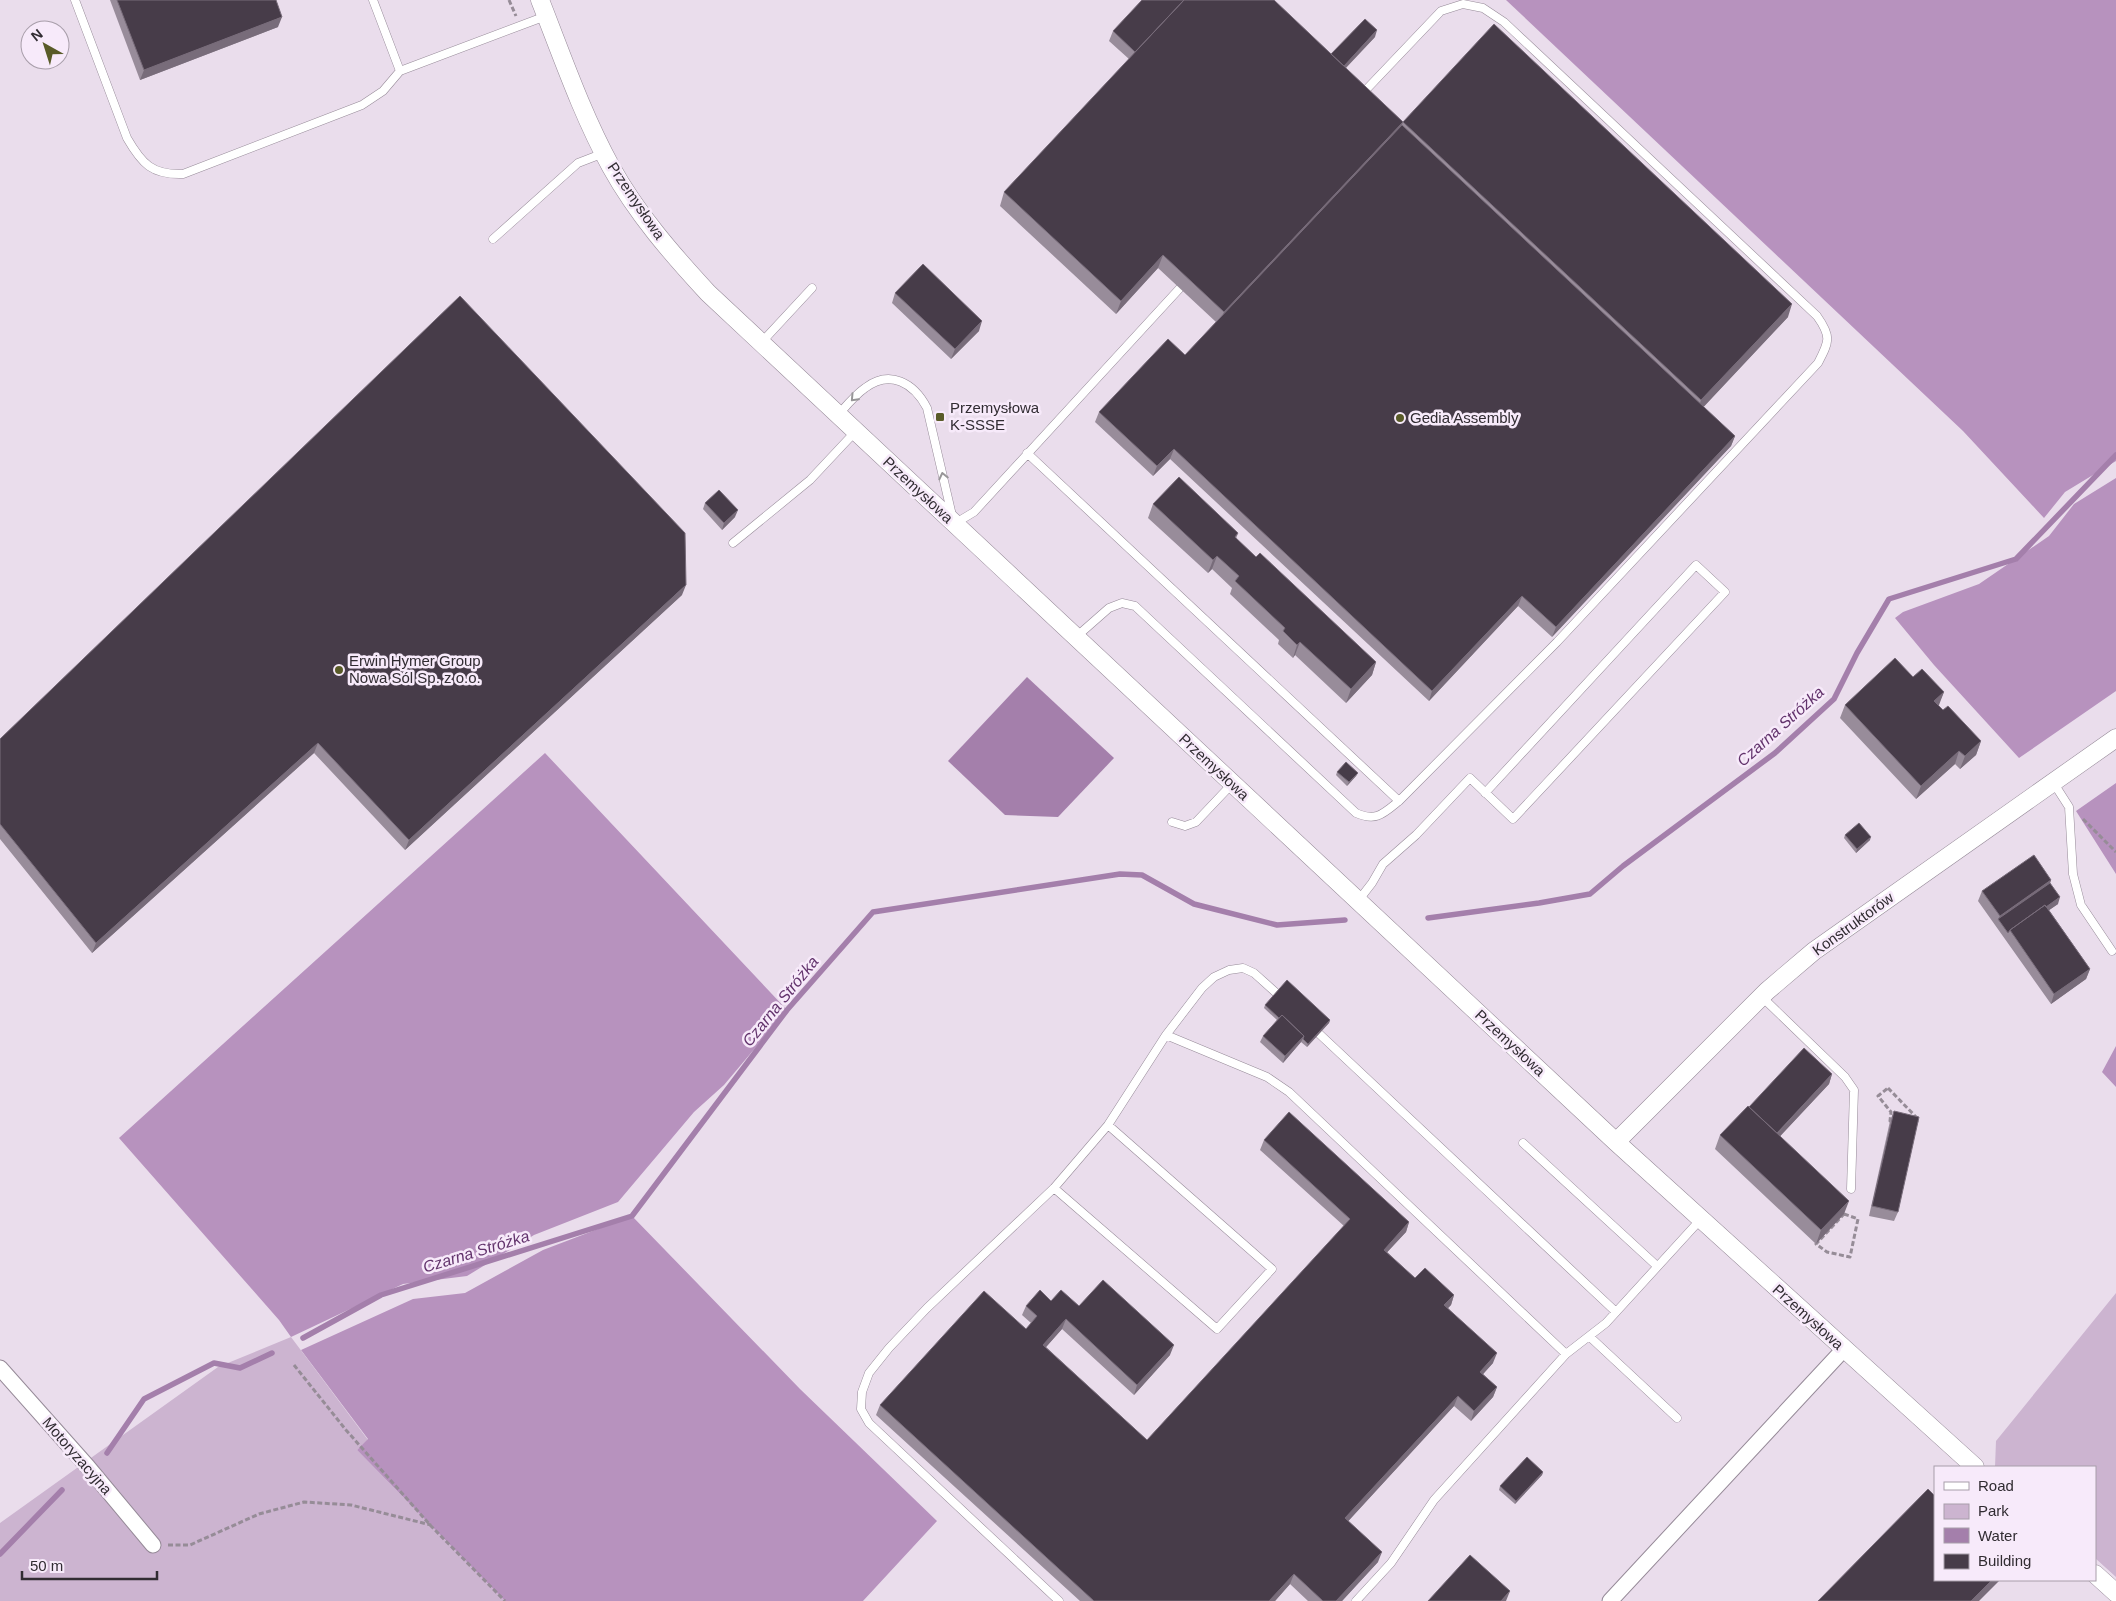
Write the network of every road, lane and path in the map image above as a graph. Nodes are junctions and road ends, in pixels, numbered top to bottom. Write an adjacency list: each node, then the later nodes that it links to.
1 (75, 0): 4 (lane)
2 (373, 0): 4 (lane)
3 (543, 8): 4 (lane); 6 (street, Przemysłowa)
4 (400, 71)
5 (1359, 97): 21 (lane)
6 (604, 153): 7 (lane); 10 (street, Przemysłowa)
7 (493, 239)
8 (812, 288): 10 (lane)
9 (1180, 288): 13 (lane)
10 (761, 343): 11 (street, Przemysłowa)
11 (838, 415): 12 (street, Przemysłowa); 14 (lane, one-way to 11)
12 (855, 432): 14 (street, Przemysłowa); 15 (lane)
13 (1027, 453): 14 (lane); 21 (lane)
14 (954, 524): 16 (street, Przemysłowa)
15 (733, 543)
16 (1076, 638): 19 (street, Przemysłowa); 21 (lane)
17 (2116, 738): 18 (street, Konstruktorów)
18 (2053, 782): 22 (lane); 27 (street, Konstruktorów)
19 (1232, 784): 23 (lane); 25 (street, Przemysłowa)
20 (1485, 793): 20 (lane); 25 (lane)
21 (1399, 801)
22 (2069, 807): 24 (path); 26 (lane)
23 (1172, 822)
24 (2116, 852)
25 (1358, 901): 33 (street, Przemysłowa)
26 (2112, 951)
27 (1762, 997): 33 (street, Konstruktorów); 36 (lane)
28 (1288, 1005): 30 (lane)
29 (1309, 1024): 40 (lane)
30 (1166, 1035): 32 (lane); 43 (lane)
31 (1890, 1121): 31 (path)
32 (1108, 1125): 35 (lane); 35 (lane)
33 (1616, 1142): 37 (street, Przemysłowa)
34 (1524, 1143): 39 (lane)
35 (1054, 1188): 53 (lane)
36 (1851, 1189)
37 (1700, 1219): 39 (lane); 42 (street, Przemysłowa)
38 (1816, 1244): 38 (path)
39 (1657, 1266): 40 (lane)
40 (1616, 1312): 41 (lane)
41 (1590, 1337): 43 (lane); 46 (lane)
42 (1844, 1349): 47 (street, Przemysłowa); 55 (street)
43 (1566, 1354): 54 (lane)
44 (294, 1365): 48 (path)
45 (0, 1368): 49 (street, Motoryzacyjna)
46 (1677, 1418)
47 (1974, 1466)
48 (431, 1526): 49 (path); 52 (path)
49 (153, 1545)
50 (2096, 1575): 51 (street)
51 (2116, 1593)
52 (505, 1601)
53 (1059, 1601)
54 (1356, 1601)
55 (1610, 1601)

